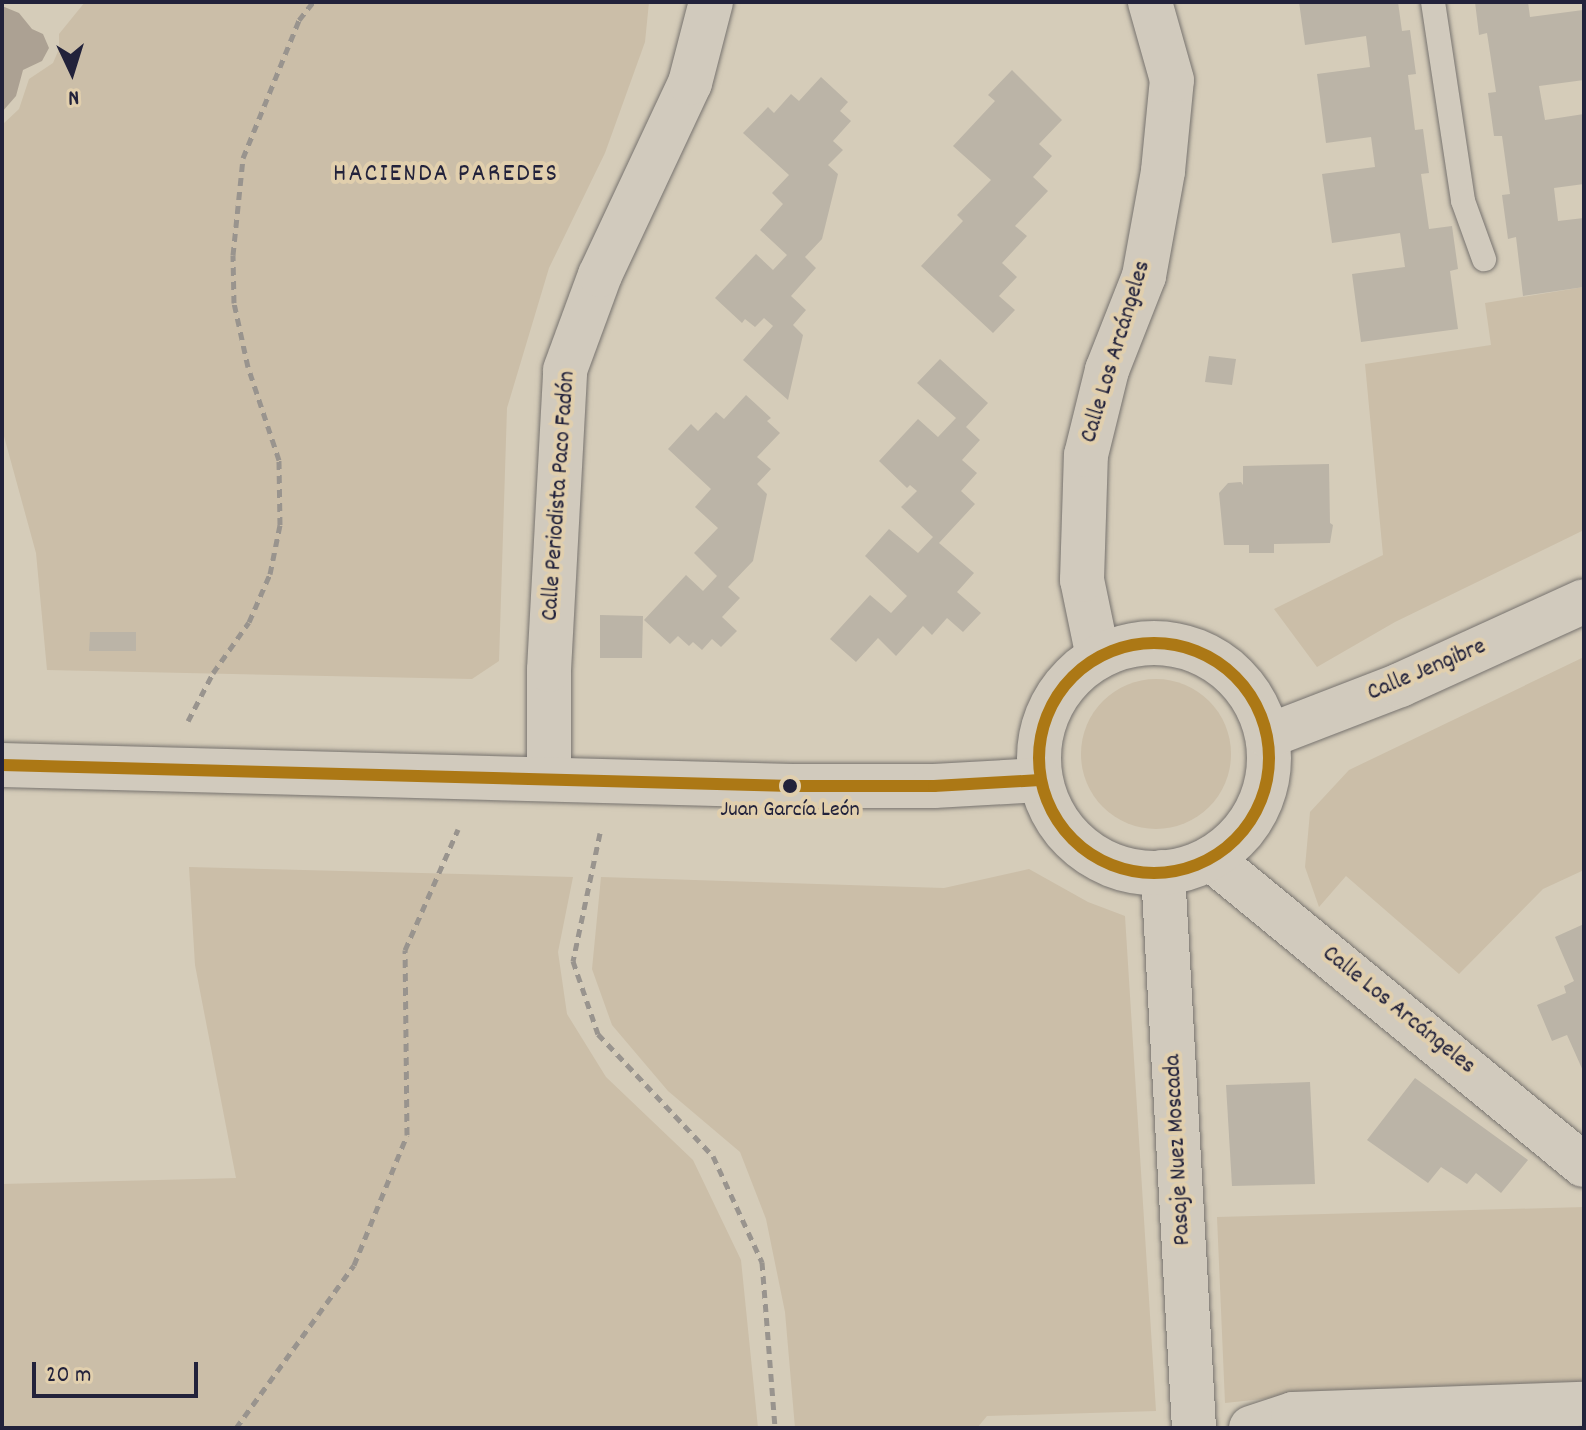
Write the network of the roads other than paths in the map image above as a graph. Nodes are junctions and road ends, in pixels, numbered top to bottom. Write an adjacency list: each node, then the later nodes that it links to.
1 (711, 2): 9 (street, Calle Periodista Paco Fadón)
2 (1150, 2): 6 (street, Calle Los Arcángeles)
3 (1433, 2): 4 (lane)
4 (1484, 259)
5 (1584, 601): 7 (street, Calle Jengibre)
6 (1098, 657): 7 (street); 10 (street)
7 (1268, 736): 11 (street)
8 (2, 765): 9 (street)
9 (549, 779): 10 (street)
10 (1040, 780): 12 (street)
11 (1211, 859): 12 (street); 13 (street, Calle Los Arcángeles)
12 (1163, 872): 15 (street, Pasaje Nuez Moscada)
13 (1584, 1165)
14 (1584, 1404): 16 (street)
15 (1194, 1428)
16 (1251, 1428)

